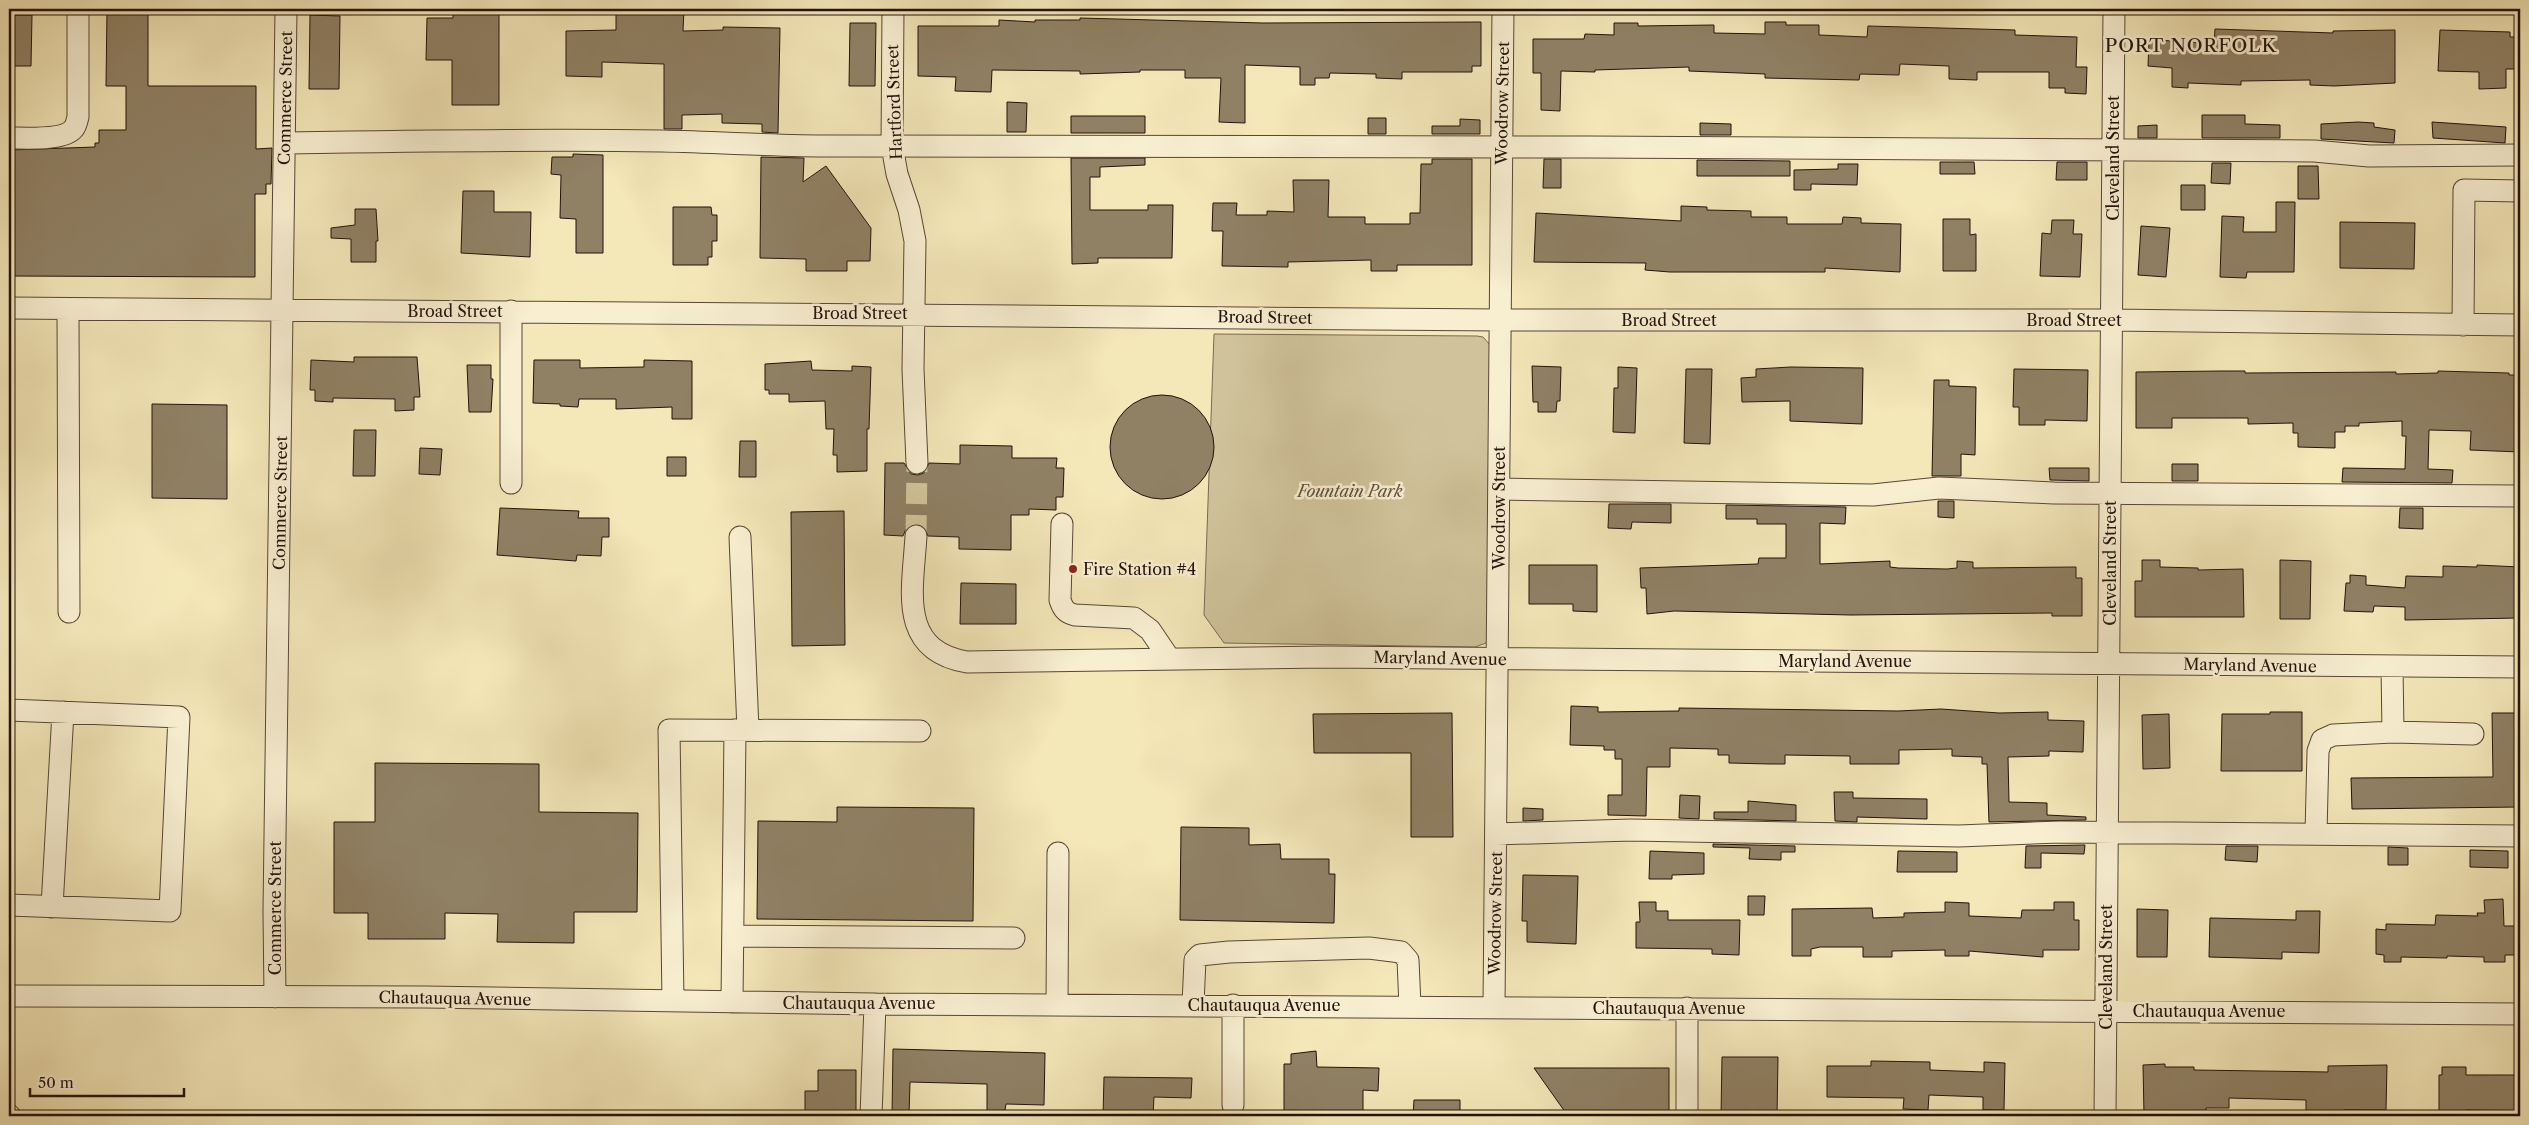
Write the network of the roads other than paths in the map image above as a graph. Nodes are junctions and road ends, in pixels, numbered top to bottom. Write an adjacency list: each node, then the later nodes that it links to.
1 (78, 9): 6 (street)
2 (286, 9): 7 (street, Commerce Street)
3 (893, 9): 8 (street, Hartford Street)
4 (1503, 9): 9 (street, Woodrow Street)
5 (2114, 9): 10 (street, Cleveland Street)
6 (9, 138)
7 (285, 143): 8 (street); 15 (street, Commerce Street)
8 (892, 146): 9 (street); 17 (street, Hartford Street)
9 (1501, 148): 10 (street); 18 (street, Woodrow Street)
10 (2113, 150): 11 (street); 19 (street, Cleveland Street)
11 (2520, 155)
12 (2520, 190): 20 (street)
13 (9, 308): 14 (street, Broad Street)
14 (68, 308): 15 (street, Broad Street); 30 (street)
15 (283, 310): 16 (street, Broad Street); 52 (street, Commerce Street)
16 (511, 311): 17 (street, Broad Street); 23 (street)
17 (914, 313): 18 (street, Broad Street); 22 (street, Hartford Street)
18 (1500, 320): 19 (street, Broad Street); 24 (street, Woodrow Street)
19 (2112, 320): 20 (street, Broad Street); 25 (street, Cleveland Street)
20 (2463, 325): 21 (street, Broad Street)
21 (2520, 325)
22 (917, 463)
23 (511, 483)
24 (1499, 489): 25 (street); 32 (street, Woodrow Street)
25 (2110, 493): 26 (street); 33 (street, Cleveland Street)
26 (2520, 496)
27 (1062, 524): 31 (street)
28 (916, 536): 31 (street, Maryland Avenue)
29 (740, 537): 38 (street)
30 (69, 612)
31 (1169, 658): 32 (street, Maryland Avenue)
32 (1498, 658): 33 (street, Maryland Avenue); 43 (street, Woodrow Street)
33 (2109, 663): 34 (street, Maryland Avenue); 42 (street, Cleveland Street)
34 (2392, 666): 35 (street, Maryland Avenue); 40 (street)
35 (2520, 667)
36 (9, 710): 37 (street)
37 (63, 712): 48 (street); 48 (street)
38 (742, 730): 39 (street); 49 (street); 53 (street)
39 (920, 731)
40 (2393, 732): 41 (street); 44 (street)
41 (2472, 734)
42 (2107, 832): 43 (street); 44 (street); 62 (street, Cleveland Street)
43 (1496, 834): 60 (street, Woodrow Street)
44 (2316, 834): 45 (street)
45 (2520, 836)
46 (1058, 853): 56 (street)
47 (9, 905): 48 (street)
48 (52, 907)
49 (733, 936): 50 (street); 54 (street)
50 (1014, 938)
51 (9, 996): 52 (street, Chautauqua Avenue)
52 (275, 997): 53 (street, Chautauqua Avenue)
53 (673, 1001): 54 (street, Chautauqua Avenue)
54 (732, 1002): 55 (street, Chautauqua Avenue)
55 (875, 1004): 56 (street, Chautauqua Avenue); 65 (street)
56 (1058, 1004): 57 (street, Chautauqua Avenue)
57 (1192, 1004): 58 (street, Chautauqua Avenue); 59 (street)
58 (1232, 1005): 59 (street, Chautauqua Avenue); 64 (street)
59 (1410, 1006): 60 (street, Chautauqua Avenue)
60 (1494, 1007): 61 (street, Chautauqua Avenue)
61 (1687, 1008): 62 (street, Chautauqua Avenue); 66 (street)
62 (2106, 1010): 63 (street, Chautauqua Avenue); 67 (street, Cleveland Street)
63 (2520, 1014)
64 (1233, 1105)
65 (871, 1116)
66 (1687, 1116)
67 (2105, 1116)

